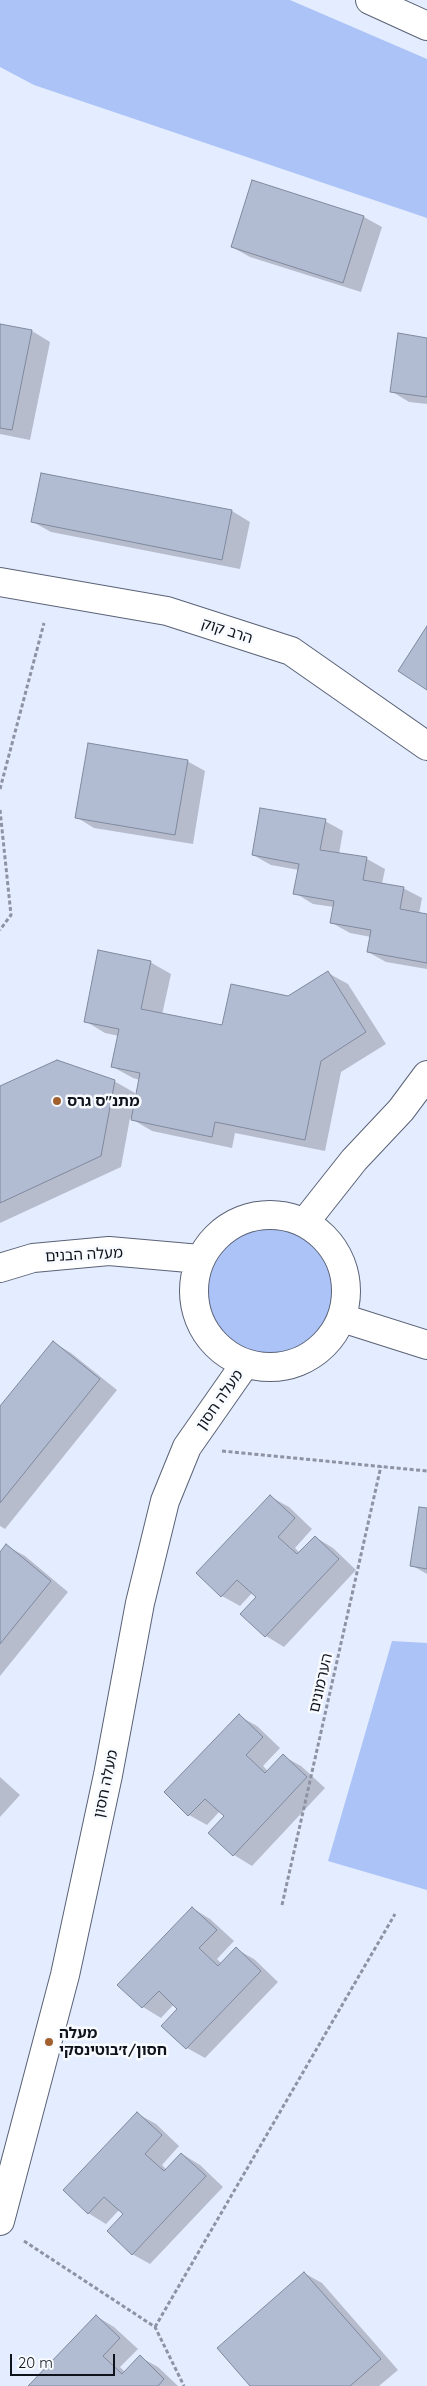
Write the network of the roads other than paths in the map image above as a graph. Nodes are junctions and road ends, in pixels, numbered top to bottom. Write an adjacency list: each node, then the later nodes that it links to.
1 (370, 0): 2 (street)
2 (427, 26)
3 (0, 582): 4 (street, הרב קוק)
4 (427, 746)
5 (427, 1075): 6 (street)
6 (305, 1222): 7 (street); 9 (street)
7 (200, 1259): 8 (street, מעלה הבנים); 11 (street)
8 (0, 1268)
9 (342, 1318): 10 (street); 11 (street)
10 (427, 1345)
11 (245, 1364): 12 (street, מעלה חסון)
12 (8, 2228)

